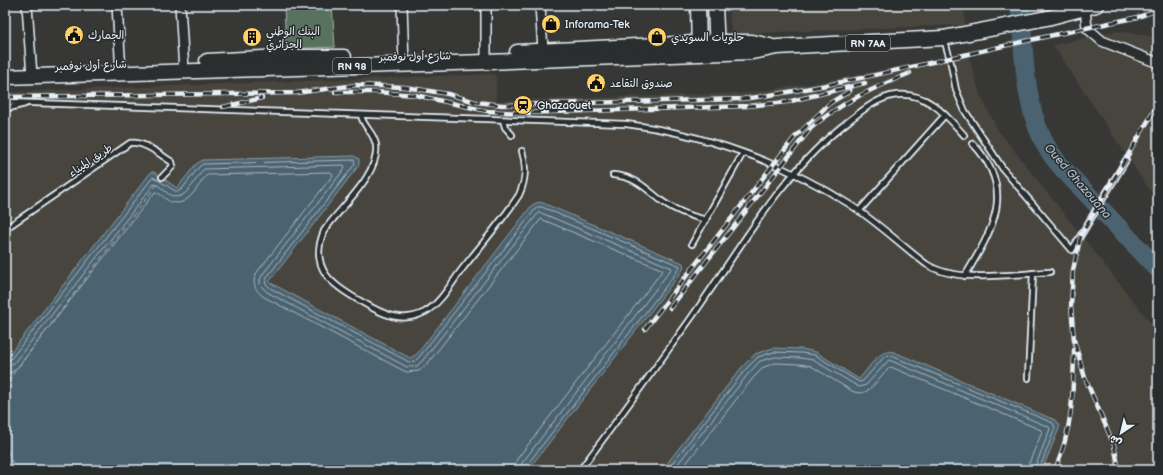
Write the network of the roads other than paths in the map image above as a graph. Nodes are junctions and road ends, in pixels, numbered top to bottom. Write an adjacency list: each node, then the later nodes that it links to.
1 (27, 5): 21 (street)
2 (117, 5): 20 (street)
3 (180, 5): 18 (street)
4 (402, 5): 16 (street)
5 (486, 5): 15 (street)
6 (540, 5): 14 (street)
7 (698, 5): 12 (main road)
8 (715, 5): 13 (main road)
9 (1090, 6): 10 (main road, RN 7AA); 17 (street)
10 (943, 38): 11 (main road, RN 7AA); 34 (lane)
11 (777, 47): 13 (main road, RN 98)
12 (699, 48): 13 (main road, RN 98); 14 (main road, شارع أول نوفمبر / RN 98); 15 (main road, شارع أول نوفمبر / RN 98)
13 (717, 48)
14 (542, 50): 15 (main road, شارع أول نوفمبر / RN 98)
15 (486, 58): 16 (main road, شارع أول نوفمبر / RN 98)
16 (404, 61): 18 (main road, شارع أول نوفمبر / RN 98)
17 (1158, 63)
18 (184, 66): 20 (main road, شارع أول نوفمبر / RN 98)
19 (5, 68): 21 (main road, شارع أول نوفمبر / RN 98)
20 (121, 69): 21 (main road, شارع أول نوفمبر / RN 98)
21 (32, 72): 22 (main road, شارع أول نوفمبر / RN 98)
22 (5, 77)
23 (5, 102): 24 (lane)
24 (29, 104): 25 (lane); 26 (lane)
25 (5, 108)
26 (361, 115): 28 (lane); 32 (lane)
27 (946, 115): 30 (lane); 35 (lane); 38 (lane)
28 (503, 120): 29 (lane); 33 (lane)
29 (512, 135)
30 (964, 135)
31 (973, 144): 44 (lane)
32 (522, 151)
33 (743, 154): 35 (lane); 39 (lane)
34 (1126, 160)
35 (792, 173): 38 (lane); 46 (lane)
36 (613, 175): 39 (lane)
37 (162, 177): 40 (lane, طريق الميناء)
38 (859, 211): 44 (lane)
39 (706, 220): 41 (lane)
40 (5, 229)
41 (692, 244)
42 (1050, 272): 43 (lane)
43 (1034, 273): 44 (lane); 45 (lane)
44 (965, 276)
45 (1028, 378)
46 (580, 470)

